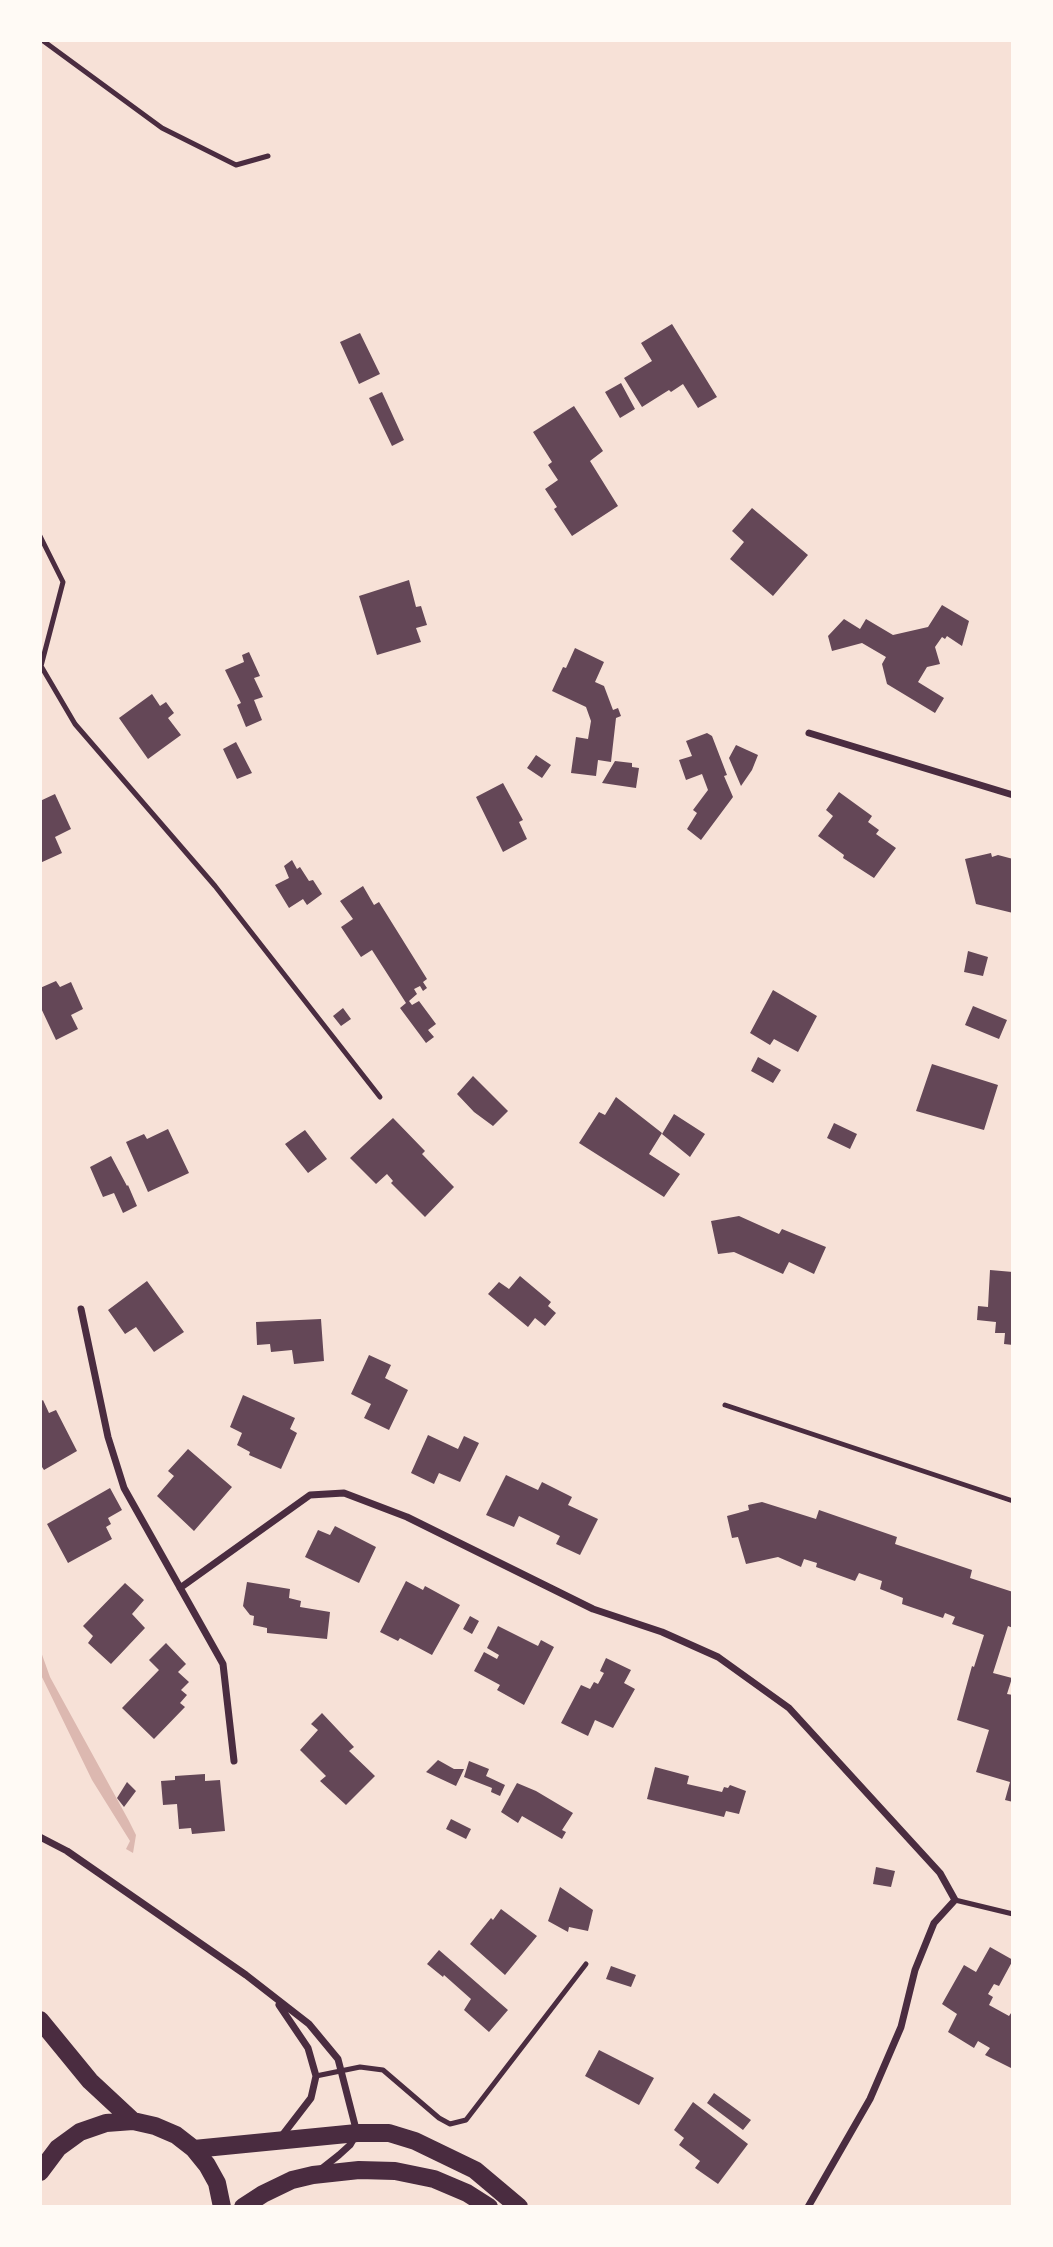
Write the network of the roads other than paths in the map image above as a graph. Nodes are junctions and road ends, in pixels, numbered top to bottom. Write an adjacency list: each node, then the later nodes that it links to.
1 (42, 40): 2 (lane)
2 (268, 156)
3 (40, 537): 6 (lane)
4 (809, 733): 5 (street)
5 (1013, 795)
6 (380, 1097)
7 (81, 1309): 10 (street)
8 (726, 1405): 9 (lane)
9 (1013, 1501)
10 (180, 1588): 11 (street); 13 (street)
11 (233, 1761)
12 (40, 1837): 16 (street)
13 (955, 1900): 14 (lane); 30 (street)
14 (1013, 1914)
15 (586, 1964): 18 (lane)
16 (275, 1998): 18 (street); 19 (street)
17 (40, 2020): 20 (main road)
18 (342, 2072): 19 (lane); 21 (street)
19 (316, 2076): 22 (street)
20 (133, 2121): 23 (main road); 24 (main road)
21 (357, 2133): 22 (main road); 25 (street); 29 (main road)
22 (279, 2140): 23 (main road)
23 (194, 2149): 26 (main road)
24 (41, 2169)
25 (313, 2175): 27 (main road); 28 (main road)
26 (222, 2207)
27 (243, 2207)
28 (489, 2207)
29 (519, 2207)
30 (808, 2207)

